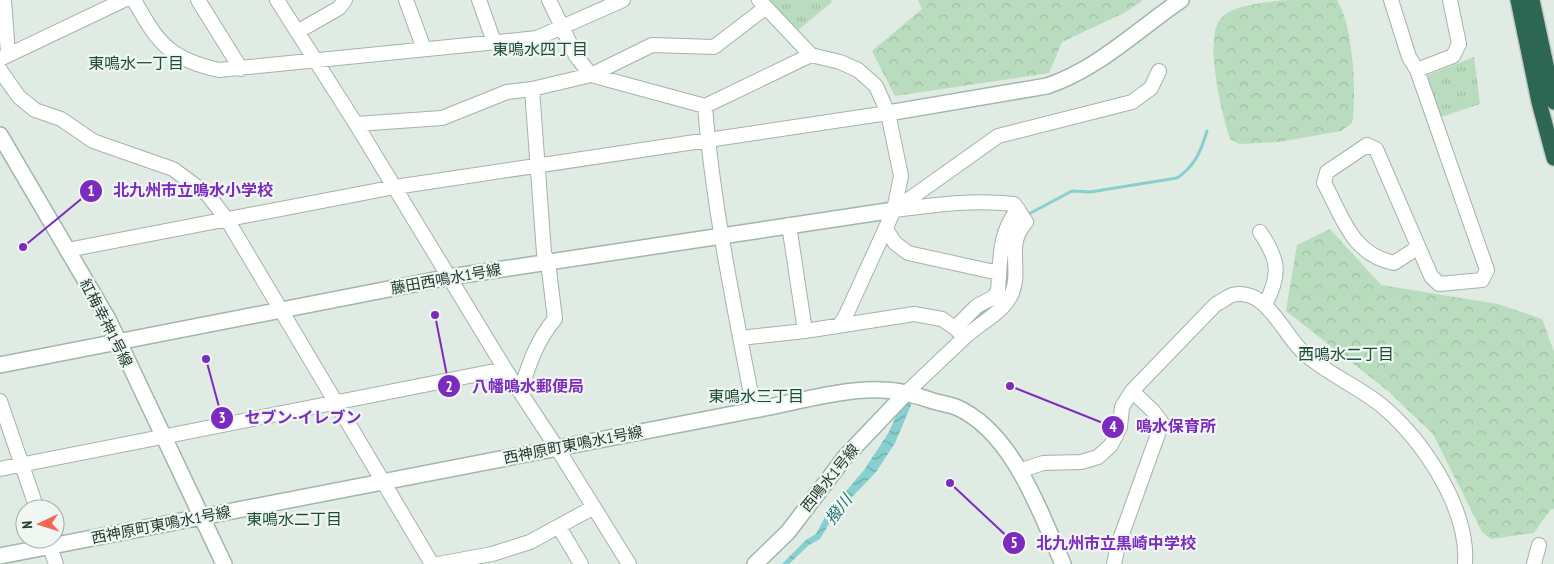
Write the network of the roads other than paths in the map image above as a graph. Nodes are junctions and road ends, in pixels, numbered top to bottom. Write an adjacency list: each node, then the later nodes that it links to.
1 (4, 0): 21 (street)
2 (124, 0): 21 (street)
3 (134, 0): 24 (street)
4 (198, 0): 24 (street)
5 (277, 0): 18 (street)
6 (345, 0): 18 (street)
7 (406, 0): 20 (street)
8 (479, 0): 19 (street)
9 (549, 0): 17 (street)
10 (622, 0): 17 (street)
11 (1181, 0): 32 (street)
12 (1392, 0): 26 (street)
13 (1450, 0): 26 (street)
14 (1518, 0): 36 (highway)
15 (1532, 0): 30 (highway)
16 (762, 4): 22 (street); 28 (street)
17 (562, 28): 19 (street); 28 (street)
18 (297, 32): 23 (street)
19 (494, 42): 20 (street)
20 (424, 49): 23 (street)
21 (4, 56)
22 (811, 56): 31 (street); 32 (street)
23 (315, 60): 24 (street); 33 (street)
24 (241, 69)
25 (0, 70): 41 (street)
26 (1417, 70): 46 (street)
27 (1159, 71): 39 (street)
28 (591, 75): 29 (street); 31 (street)
29 (532, 89): 33 (street); 37 (street)
30 (1554, 102)
31 (705, 106): 35 (street)
32 (888, 113): 35 (street); 39 (street)
33 (356, 124): 38 (street)
34 (0, 135): 47 (street, 紅梅幸神1号線)
35 (708, 141): 37 (street); 45 (street)
36 (1554, 158)
37 (537, 165): 38 (street); 48 (street)
38 (395, 188): 41 (street); 50 (street)
39 (894, 210): 40 (street); 42 (street, 藤田西鳴水1号線); 43 (street)
40 (1021, 214): 49 (street); 55 (street)
41 (228, 221): 47 (street); 52 (street)
42 (789, 225): 45 (street, 藤田西鳴水1号線); 54 (street)
43 (886, 229): 49 (street); 53 (street)
44 (1260, 232): 51 (street)
45 (723, 235): 48 (street, 藤田西鳴水1号線); 56 (street)
46 (1417, 248): 46 (street)
47 (67, 250): 57 (street, 紅梅幸神1号線)
48 (548, 262): 50 (street, 藤田西鳴水1号線); 61 (street)
49 (999, 273): 55 (street)
50 (450, 277): 52 (street, 藤田西鳴水1号線); 59 (street)
51 (1265, 305): 60 (street); 90 (street)
52 (279, 310): 57 (street, 藤田西鳴水1号線); 64 (street)
53 (839, 326): 54 (street); 55 (street)
54 (805, 331): 56 (street)
55 (960, 333): 62 (street)
56 (740, 338): 65 (street)
57 (116, 342): 58 (street, 藤田西鳴水1号線); 66 (street, 紅梅幸神1号線)
58 (0, 365)
59 (505, 369): 61 (street); 64 (street)
60 (1132, 391): 70 (street); 89 (street)
61 (520, 392): 67 (street)
62 (907, 392): 65 (street, 西神原町東鳴水1号線); 70 (street, 西神原町東鳴水1号線); 87 (street, 西鳴水1号線)
63 (0, 401): 68 (street)
64 (336, 403): 66 (street); 71 (street)
65 (754, 410): 67 (street, 西神原町東鳴水1号線)
66 (163, 437): 68 (street); 74 (street, 紅梅幸神1号線)
67 (557, 448): 71 (street, 西神原町東鳴水1号線); 73 (street)
68 (21, 464): 69 (street); 72 (street)
69 (0, 469)
70 (1019, 471): 88 (street, 西神原町東鳴水1号線)
71 (383, 482): 74 (street, 西神原町東鳴水1号線); 83 (street)
72 (33, 499)
73 (594, 507): 75 (street); 86 (street)
74 (201, 517): 76 (street, 西神原町東鳴水1号線); 82 (street, 紅梅幸神1号線)
75 (558, 527): 84 (street); 85 (street)
76 (65, 540)
77 (1539, 545): 91 (street)
78 (26, 549): 80 (street, 西神原町東鳴水1号線)
79 (51, 549): 81 (street)
80 (0, 556)
81 (56, 564)
82 (224, 564)
83 (432, 564)
84 (438, 564)
85 (581, 564)
86 (629, 564)
87 (755, 564)
88 (1063, 564)
89 (1114, 564)
90 (1465, 564)
91 (1534, 564)

